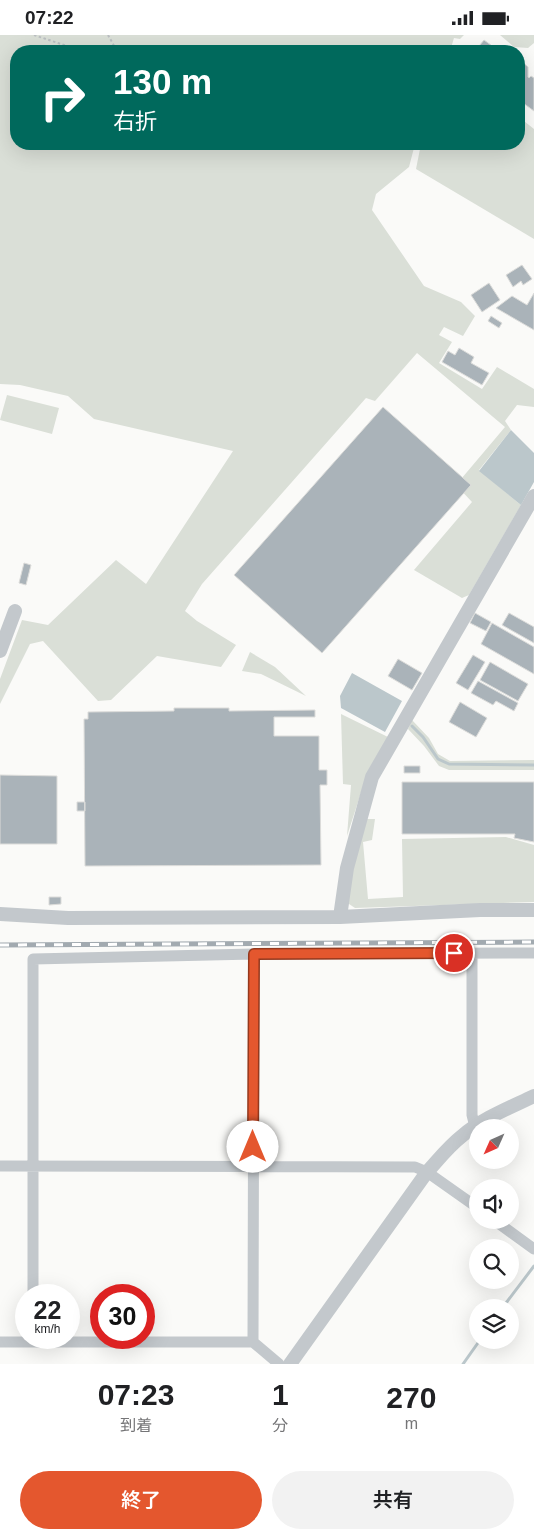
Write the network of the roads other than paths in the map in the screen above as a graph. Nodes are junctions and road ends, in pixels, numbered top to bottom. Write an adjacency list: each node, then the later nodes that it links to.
1 (534, 496): 6 (street)
2 (15, 611): 3 (street)
3 (0, 651)
4 (534, 910): 6 (street)
5 (0, 914): 6 (street)
6 (340, 917)
7 (472, 953): 8 (street); 9 (street); 11 (street)
8 (534, 953)
9 (254, 954): 15 (street); 16 (street)
10 (534, 1097): 12 (street)
11 (473, 1119)
12 (487, 1119)
13 (469, 1132): 17 (street)
14 (0, 1166): 15 (street)
15 (33, 1166): 16 (street); 21 (street)
16 (253, 1166): 17 (street); 25 (street)
17 (427, 1172): 18 (street); 27 (street)
18 (469, 1202)
19 (506, 1229): 20 (street)
20 (534, 1249)
21 (32, 1284)
22 (15, 1340): 24 (street)
23 (80, 1340): 25 (street)
24 (0, 1341)
25 (253, 1342): 26 (street)
26 (279, 1364)
27 (290, 1364)

